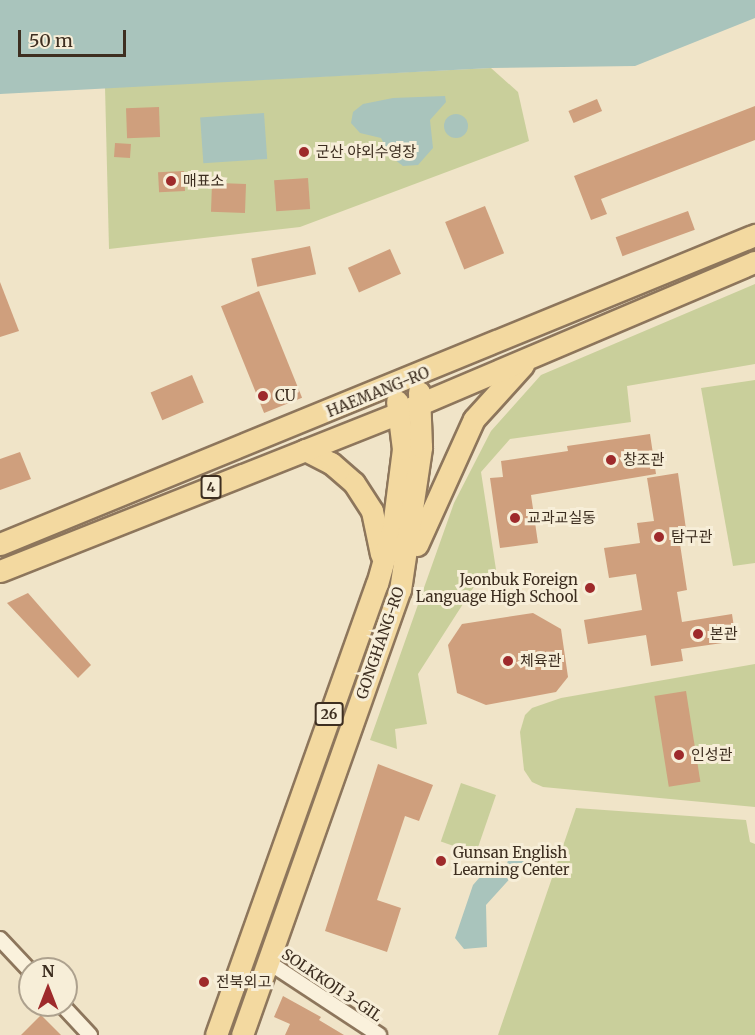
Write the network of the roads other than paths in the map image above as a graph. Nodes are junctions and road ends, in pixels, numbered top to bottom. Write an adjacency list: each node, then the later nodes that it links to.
1 (755, 235): 4 (main road, HAEMANG-RO / 4)
2 (755, 262): 3 (main road, HAEMANG-RO / 4)
3 (535, 355): 6 (main road, HAEMANG-RO / 4); 12 (main road, 26)
4 (414, 377): 5 (main road, HAEMANG-RO / 4); 6 (main road, GONGHANG-RO)
5 (392, 387): 7 (main road, GONGHANG-RO / 26); 9 (main road, HAEMANG-RO / 4)
6 (422, 402): 7 (main road, HAEMANG-RO / 4); 12 (main road, GONGHANG-RO)
7 (400, 412): 8 (main road, HAEMANG-RO / 4); 10 (main road, GONGHANG-RO / 26)
8 (305, 450): 10 (main road); 11 (main road, HAEMANG-RO / 4)
9 (0, 544)
10 (382, 563): 18 (main road, GONGHANG-RO / 26)
11 (0, 571)
12 (400, 590): 15 (main road, GONGHANG-RO / 26)
13 (0, 939): 14 (street)
14 (18, 958)
15 (268, 962): 19 (main road, GONGHANG-RO / 26); 20 (street, SOLKKOJI 3-GIL)
16 (73, 1017): 17 (street)
17 (90, 1035)
18 (216, 1035)
19 (242, 1035)
20 (379, 1035)

